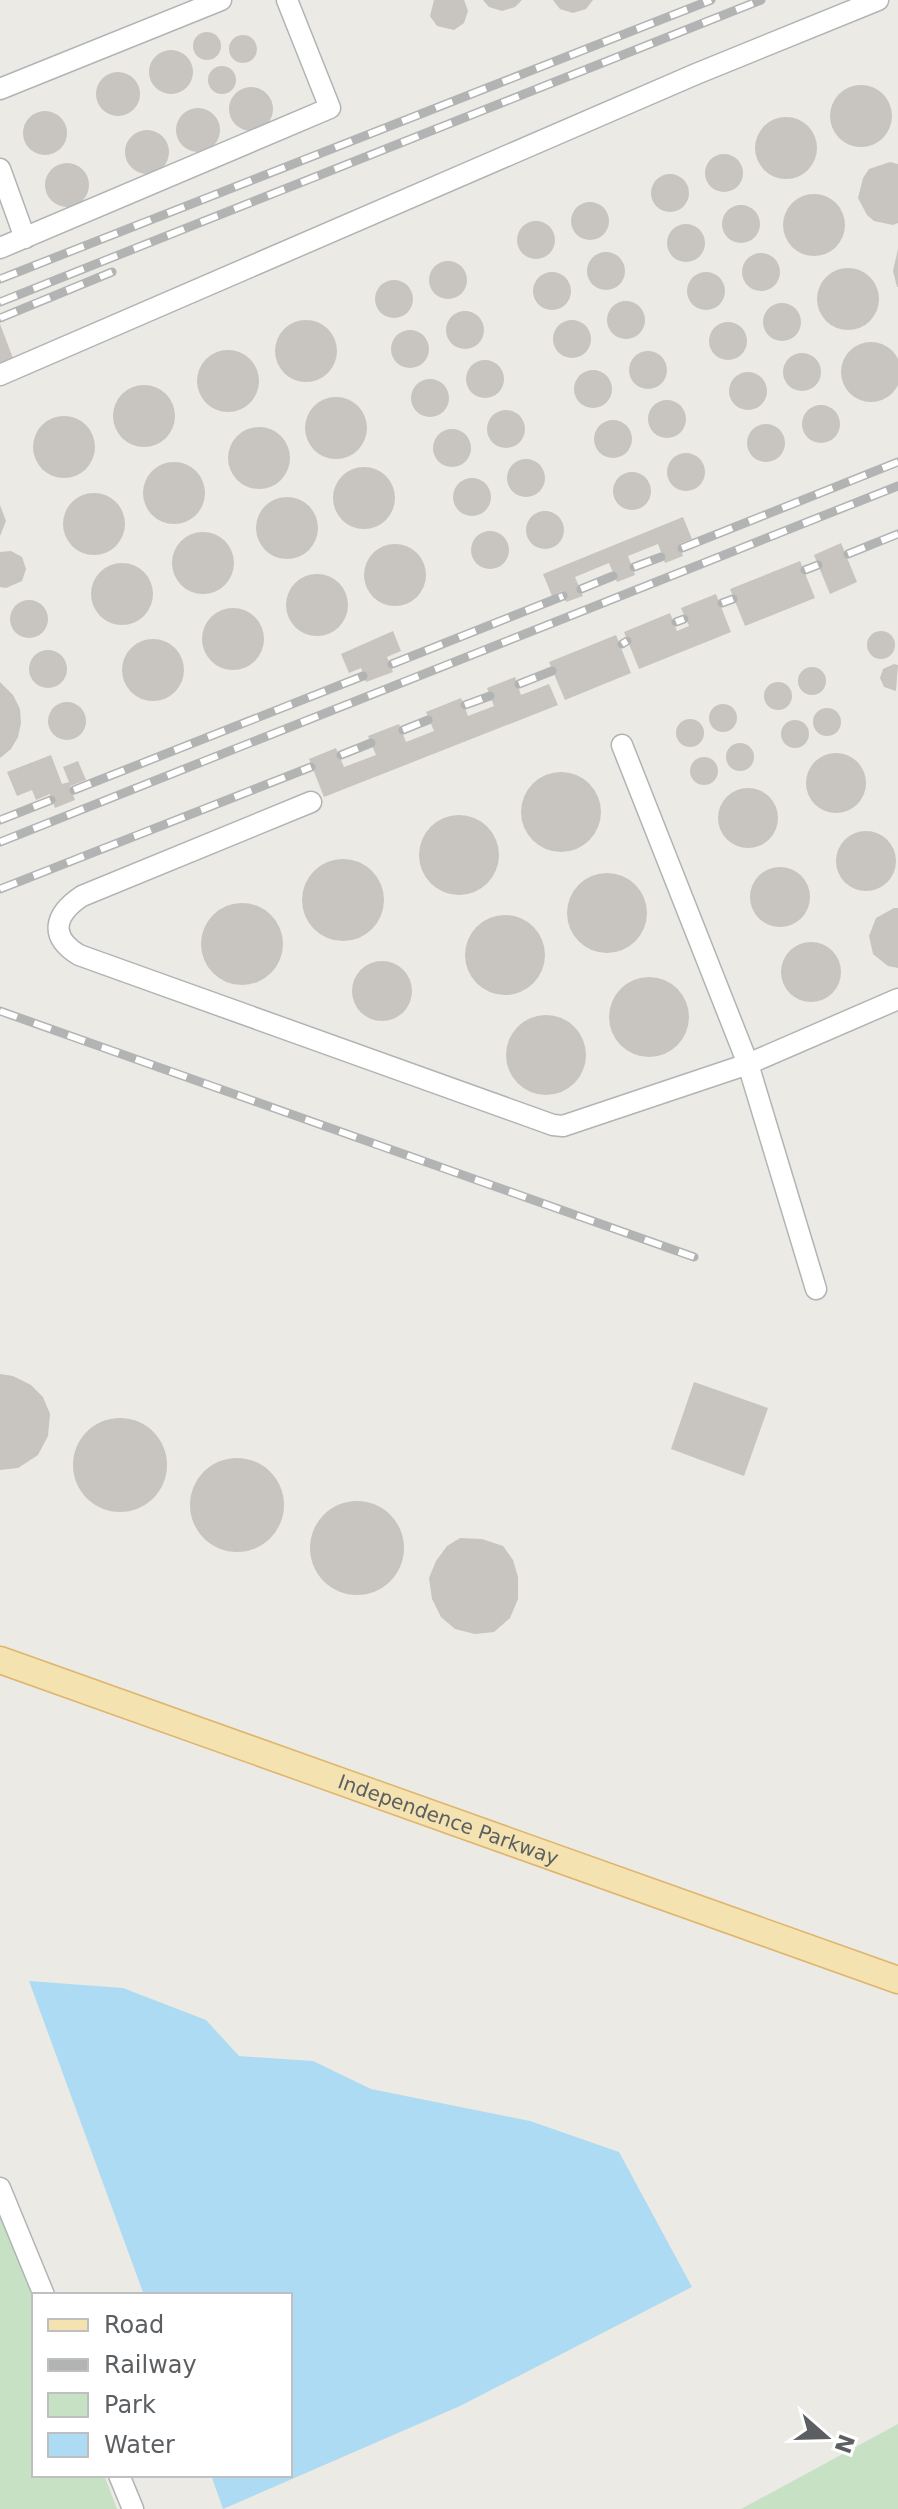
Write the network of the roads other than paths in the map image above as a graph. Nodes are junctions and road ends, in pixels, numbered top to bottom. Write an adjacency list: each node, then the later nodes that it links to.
1 (221, 0): 4 (street)
2 (287, 0): 6 (street)
3 (878, 0): 8 (street)
4 (0, 89)
5 (0, 169): 6 (street)
6 (25, 238): 7 (street)
7 (0, 248)
8 (0, 375)
9 (622, 745): 12 (street)
10 (311, 802): 12 (street)
11 (898, 999): 12 (street)
12 (748, 1064): 13 (street)
13 (816, 1289)
14 (0, 1660): 15 (main road, Independence Parkway)
15 (898, 1980)
16 (0, 2188): 17 (street)
17 (43, 2293)
18 (120, 2477): 19 (street)
19 (133, 2509)

